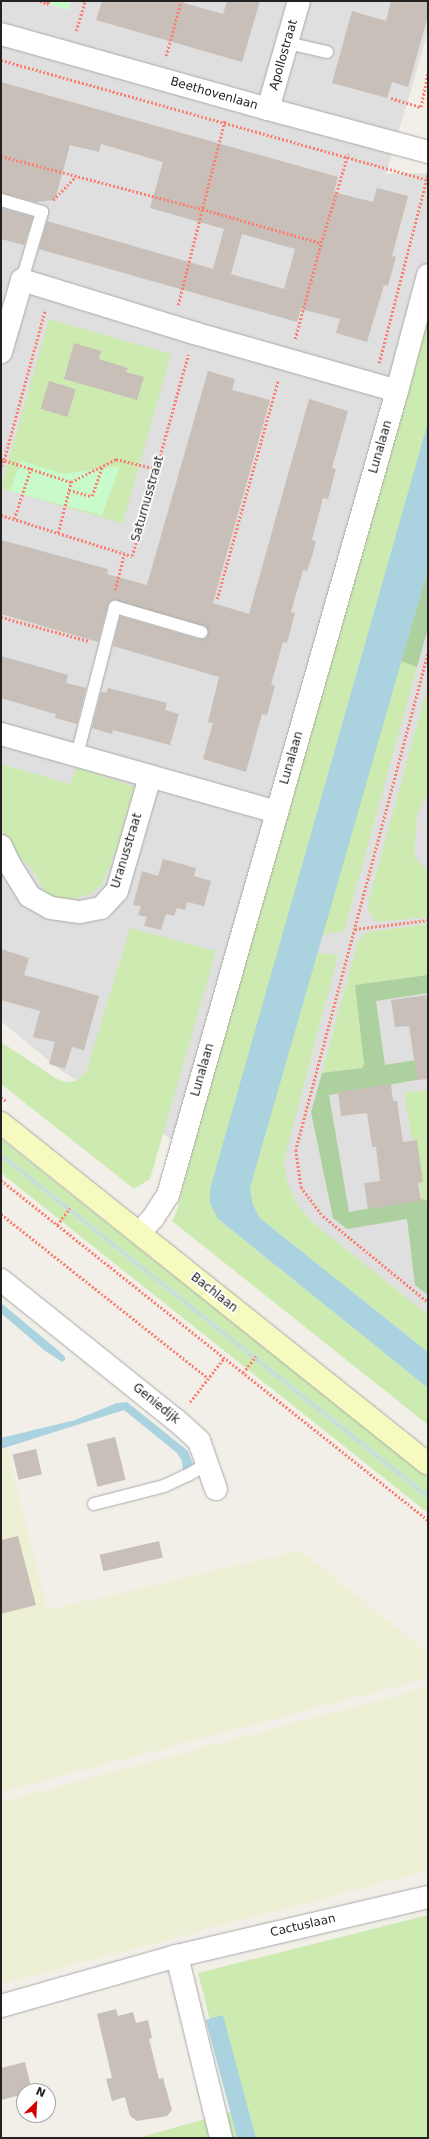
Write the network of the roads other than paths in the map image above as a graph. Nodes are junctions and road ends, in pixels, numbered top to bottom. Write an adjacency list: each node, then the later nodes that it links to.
1 (299, 1): 3 (street, Apollostraat)
2 (1, 34): 5 (street, Beethovenlaan)
3 (287, 43): 4 (lane); 5 (street, Apollostraat)
4 (327, 52)
5 (268, 109): 6 (street, Beethovenlaan)
6 (428, 152)
7 (1, 200): 9 (lane)
8 (428, 275): 11 (street, Lunalaan)
9 (22, 280): 10 (street); 11 (street)
10 (1, 352)
11 (397, 391): 16 (street, Lunalaan)
12 (201, 632): 14 (lane)
13 (1, 734): 14 (street)
14 (76, 755): 15 (street)
15 (150, 777): 16 (street); 17 (street, Uranusstraat)
16 (277, 812): 19 (street, Lunalaan)
17 (1, 846)
18 (1, 1123): 19 (main road, Bachlaan)
19 (139, 1233): 22 (main road, Bachlaan)
20 (1, 1280): 21 (street, Geniedijk)
21 (205, 1458): 23 (street, Geniedijk); 24 (lane)
22 (428, 1464)
23 (216, 1489)
24 (94, 1504)
25 (428, 1897): 26 (street, Cactuslaan)
26 (177, 1956): 27 (street, Cactuslaan); 28 (street)
27 (1, 2006)
28 (221, 2138)

